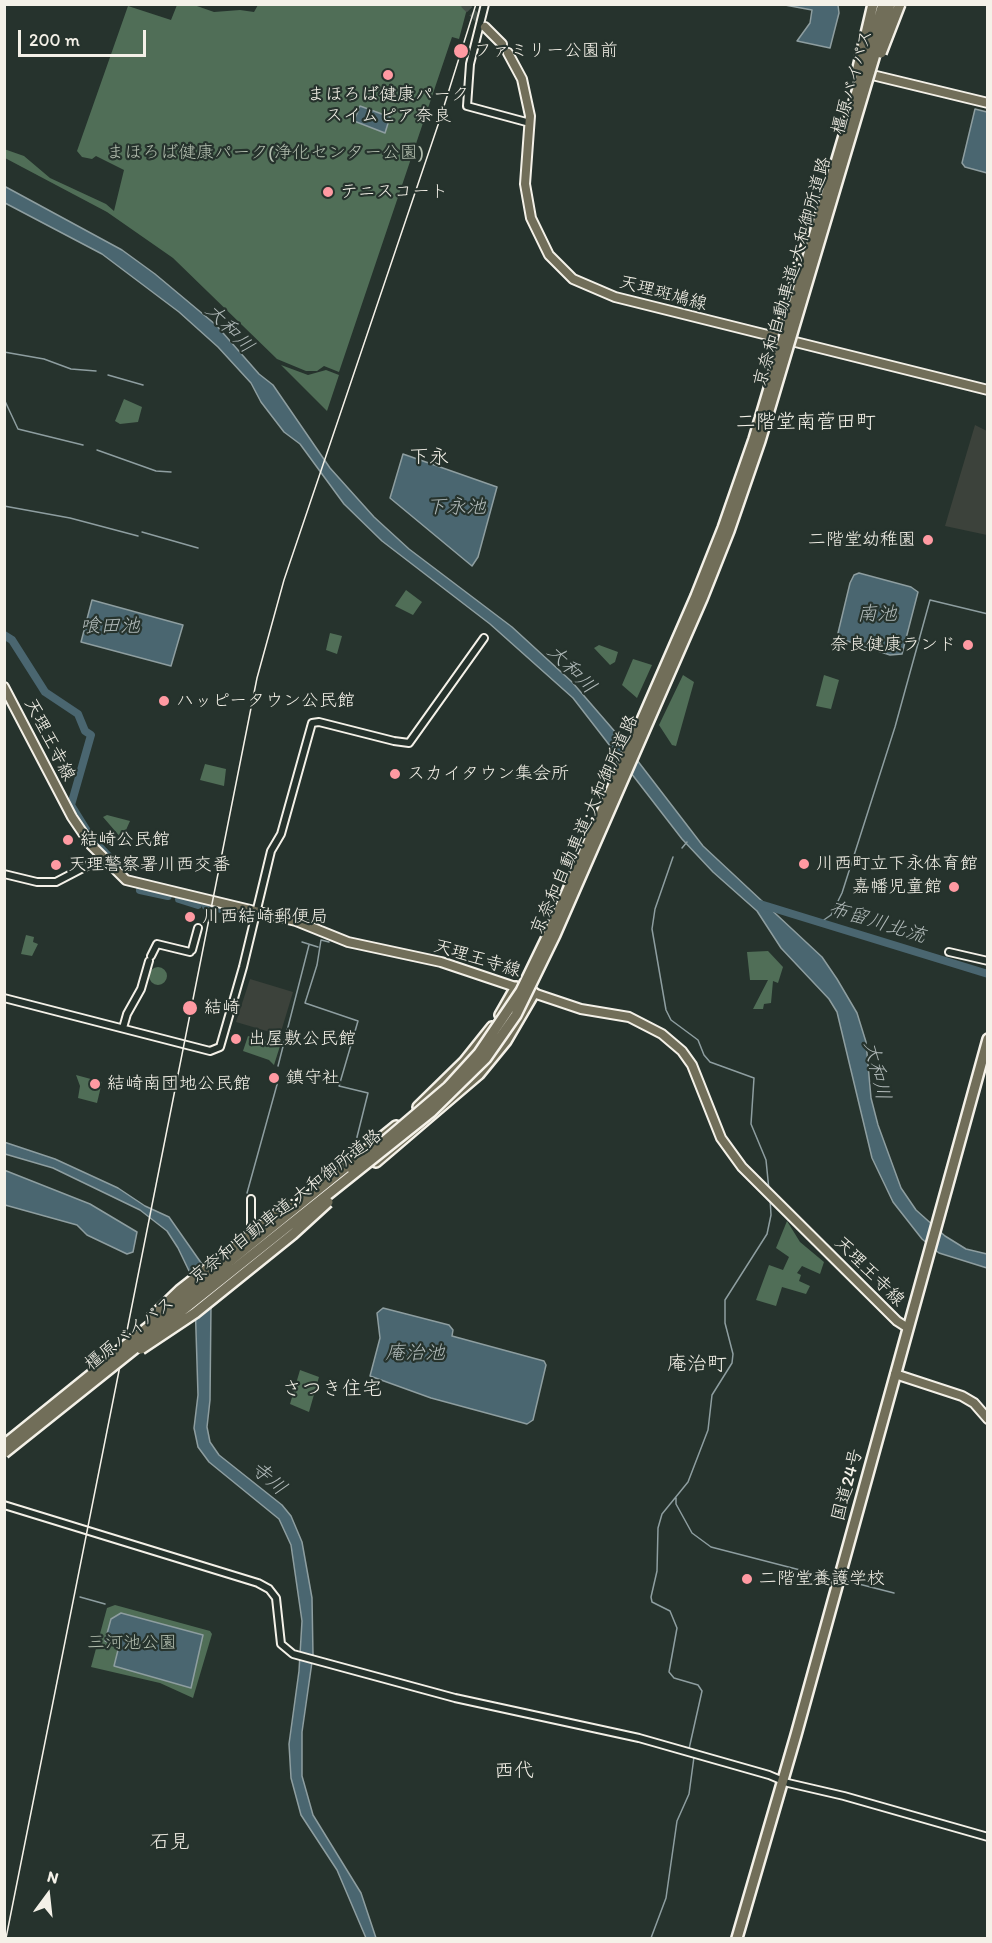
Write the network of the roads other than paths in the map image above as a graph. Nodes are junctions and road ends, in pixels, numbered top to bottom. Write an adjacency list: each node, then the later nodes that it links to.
1 (485, 4): 12 (street)
2 (873, 4): 13 (highway, bridge)
3 (881, 4): 9 (highway, 橿原バイパス); 13 (highway, 京奈和自動車道;大和御所道路, bridge)
4 (891, 4): 10 (highway, 橿原バイパス); 14 (highway, 京奈和自動車道;大和御所道路, bridge)
5 (900, 4): 14 (highway, bridge)
6 (486, 27): 7 (main road)
7 (502, 44)
8 (508, 53): 12 (main road, 天理斑鳩線)
9 (859, 71): 10 (main road); 15 (highway, 橿原バイパス)
10 (871, 75): 11 (main road); 16 (highway, 橿原バイパス)
11 (987, 103)
12 (530, 123): 15 (main road, 天理斑鳩線)
13 (846, 127): 31 (highway, 京奈和自動車道;大和御所道路, bridge)
14 (842, 165): 31 (highway, 京奈和自動車道;大和御所道路, bridge)
15 (779, 338): 16 (main road, 天理斑鳩線)
16 (794, 341): 17 (main road, 天理斑鳩線)
17 (987, 390)
18 (484, 638): 22 (street)
19 (4, 687): 20 (main road, 天理王寺線)
20 (102, 858): 21 (street); 22 (main road, 天理王寺線)
21 (4, 874)
22 (257, 913): 26 (main road, 天理王寺線); 29 (street)
23 (198, 928): 29 (street)
24 (950, 952): 25 (street)
25 (987, 961)
26 (516, 987): 27 (main road, 天理王寺線); 35 (highway, 橿原バイパス, bridge)
27 (534, 993): 34 (main road, 天理王寺線); 36 (highway, 橿原バイパス, bridge)
28 (4, 998): 29 (street)
29 (123, 1028)
30 (987, 1039): 34 (highway, 国道24号)
31 (348, 1176): 35 (highway, bridge); 36 (highway, bridge); 40 (highway, 京奈和自動車道;大和御所道路, bridge); 41 (highway, 京奈和自動車道;大和御所道路, bridge)
32 (251, 1199): 33 (street)
33 (241, 1284)
34 (908, 1328): 37 (highway, 国道24号)
35 (126, 1344): 38 (highway, 橿原バイパス, bridge)
36 (104, 1374): 38 (highway, 橿原バイパス, bridge)
37 (896, 1374): 39 (main road); 43 (highway, 国道24号)
38 (55, 1408): 40 (highway, 橿原バイパス); 41 (highway, 橿原バイパス)
39 (987, 1419)
40 (4, 1444)
41 (4, 1454)
42 (4, 1505): 43 (street)
43 (783, 1781): 44 (street); 45 (highway, 国道24号)
44 (987, 1837)
45 (737, 1938)

